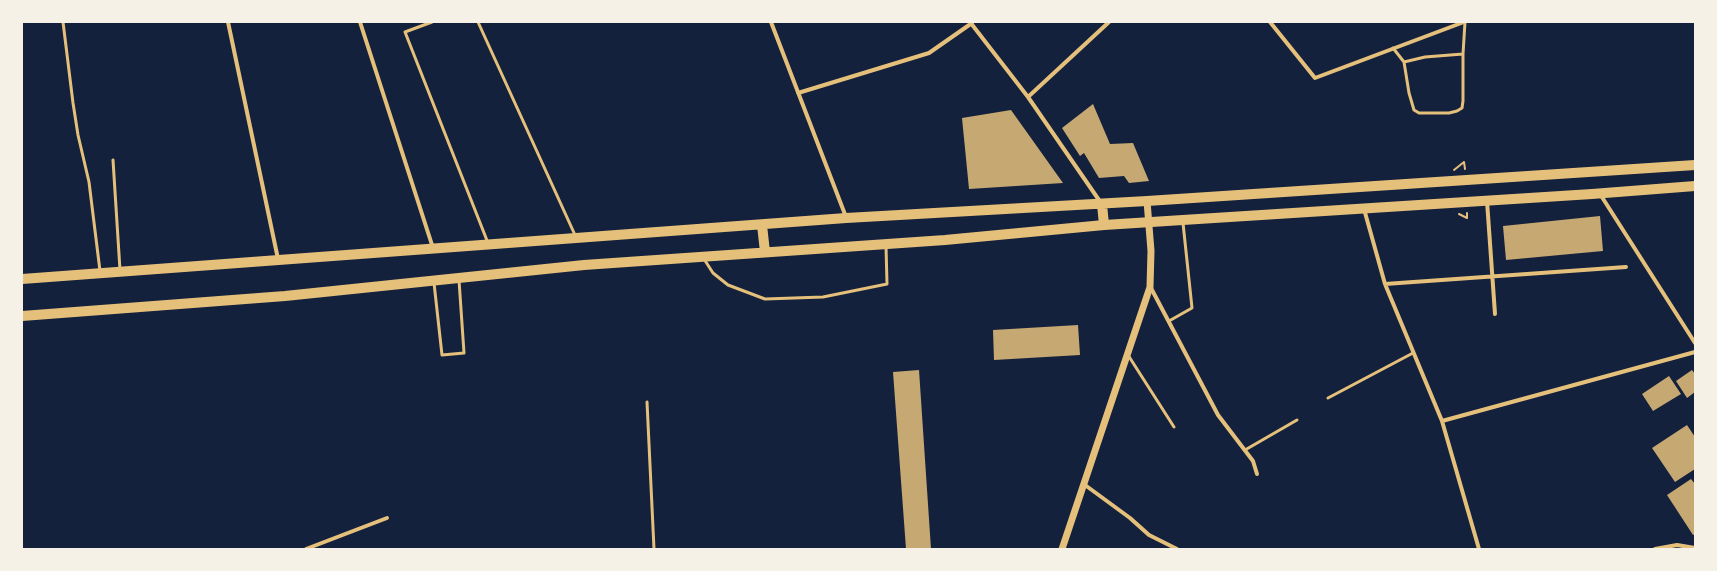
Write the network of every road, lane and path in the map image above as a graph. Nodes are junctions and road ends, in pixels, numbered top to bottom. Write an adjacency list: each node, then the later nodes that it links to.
1 (63, 22): 38 (lane)
2 (228, 22): 35 (street)
3 (360, 22): 32 (street)
4 (432, 22): 30 (lane)
5 (478, 22): 29 (lane)
6 (771, 22): 14 (street)
7 (971, 22): 14 (street); 15 (street)
8 (1109, 22): 15 (street)
9 (1270, 22): 11 (street)
10 (1464, 22): 11 (street); 12 (lane)
11 (1393, 48): 13 (lane)
12 (1463, 54): 13 (lane); 13 (lane)
13 (1404, 62)
14 (798, 93): 24 (street)
15 (1028, 97): 22 (street)
16 (113, 160): 37 (lane)
17 (1695, 165): 21 (main road)
18 (1695, 186): 19 (main road)
19 (1596, 194): 20 (main road); 48 (street)
20 (1486, 201): 23 (main road); 39 (street)
21 (1147, 202): 22 (main road); 26 (street)
22 (1102, 204): 24 (main road); 28 (main road)
23 (1364, 209): 25 (main road); 43 (street)
24 (846, 218): 27 (main road)
25 (1183, 221): 26 (main road); 47 (lane)
26 (1149, 223): 28 (main road); 44 (street)
27 (762, 224): 29 (main road); 33 (main road)
28 (1104, 225): 31 (main road)
29 (577, 238): 30 (main road)
30 (489, 244): 32 (main road)
31 (886, 244): 33 (main road); 34 (lane)
32 (433, 248): 35 (main road)
33 (765, 252): 34 (main road)
34 (704, 258): 40 (main road)
35 (278, 259): 37 (main road)
36 (1626, 267): 39 (street)
37 (120, 272): 38 (main road)
38 (100, 273): 41 (main road)
39 (1493, 276): 43 (street); 45 (street)
40 (459, 278): 42 (main road); 42 (lane)
41 (22, 279)
42 (434, 281): 46 (main road)
43 (1385, 284): 50 (street)
44 (1150, 287): 47 (street); 51 (street)
45 (1495, 314)
46 (22, 316)
47 (1169, 321): 57 (street)
48 (1695, 343)
49 (1695, 352): 55 (street)
50 (1413, 353): 52 (lane); 55 (street)
51 (1128, 355): 56 (lane); 59 (street)
52 (1328, 398)
53 (647, 402): 63 (lane)
54 (1297, 420): 57 (lane)
55 (1442, 421): 66 (street)
56 (1174, 427)
57 (1245, 450): 58 (street)
58 (1257, 474)
59 (1084, 485): 64 (street); 65 (street)
60 (387, 518): 62 (street)
61 (1695, 548): 67 (street)
62 (306, 549)
63 (654, 549)
64 (1062, 549)
65 (1177, 549)
66 (1479, 549)
67 (1655, 549)

